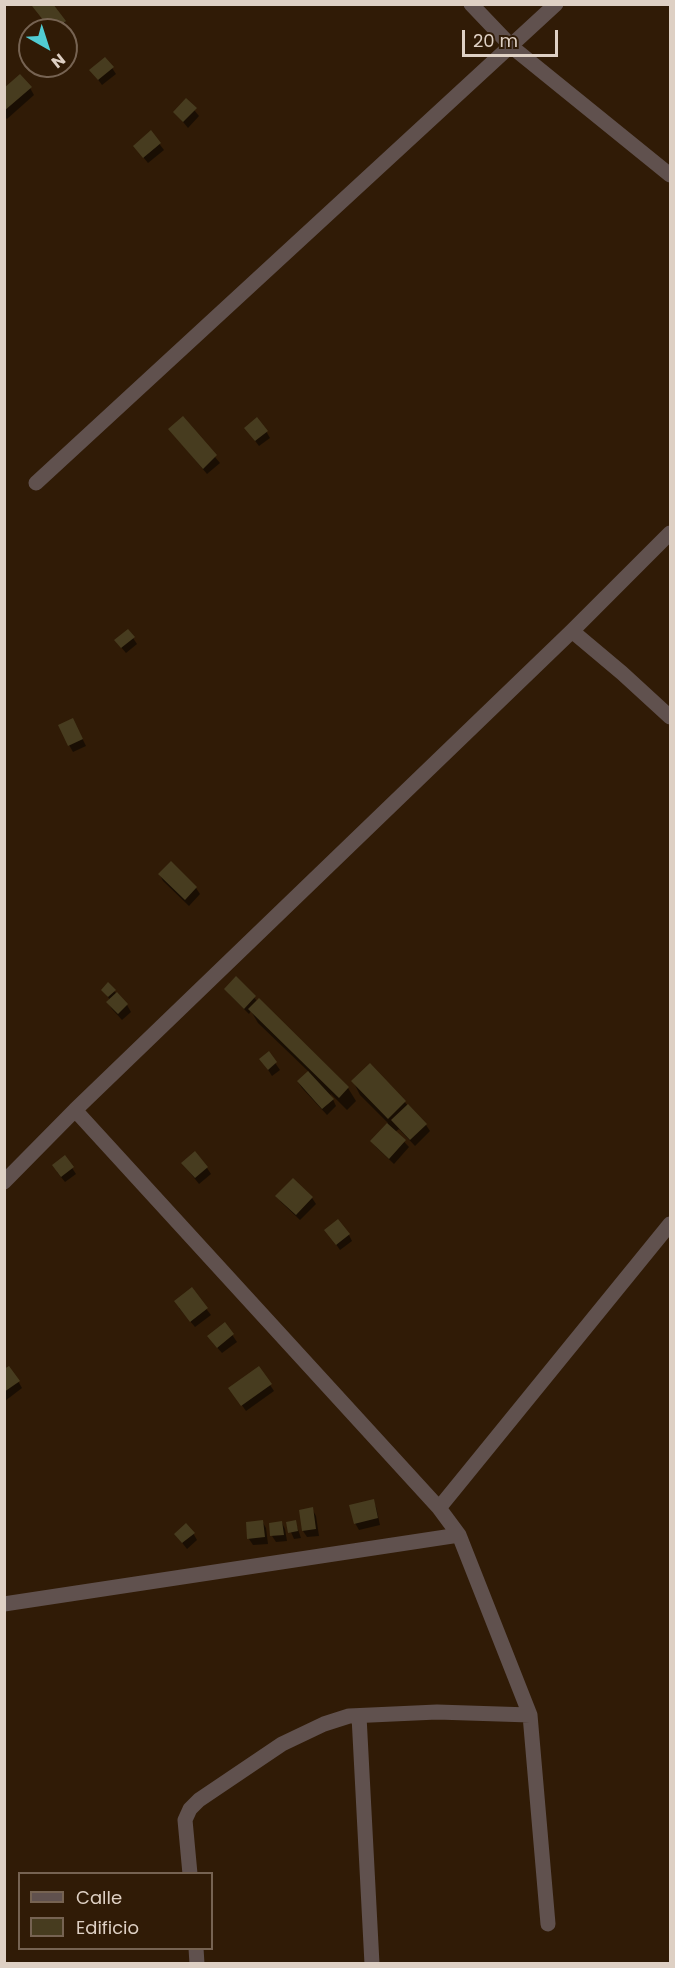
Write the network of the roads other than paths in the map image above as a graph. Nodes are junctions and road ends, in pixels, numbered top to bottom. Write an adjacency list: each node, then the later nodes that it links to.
1 (471, 4): 3 (street)
2 (556, 4): 3 (street)
3 (513, 46): 4 (street); 5 (street)
4 (670, 175)
5 (36, 483)
6 (670, 532): 7 (street)
7 (572, 631): 8 (street); 9 (street)
8 (670, 717)
9 (75, 1110): 10 (street); 12 (street)
10 (4, 1182)
11 (670, 1224): 12 (street)
12 (440, 1508): 13 (street)
13 (459, 1535): 14 (street); 15 (street)
14 (4, 1604)
15 (530, 1715): 16 (street); 18 (street)
16 (359, 1716): 17 (street); 19 (street)
17 (190, 1872)
18 (548, 1924)
19 (372, 1964)

